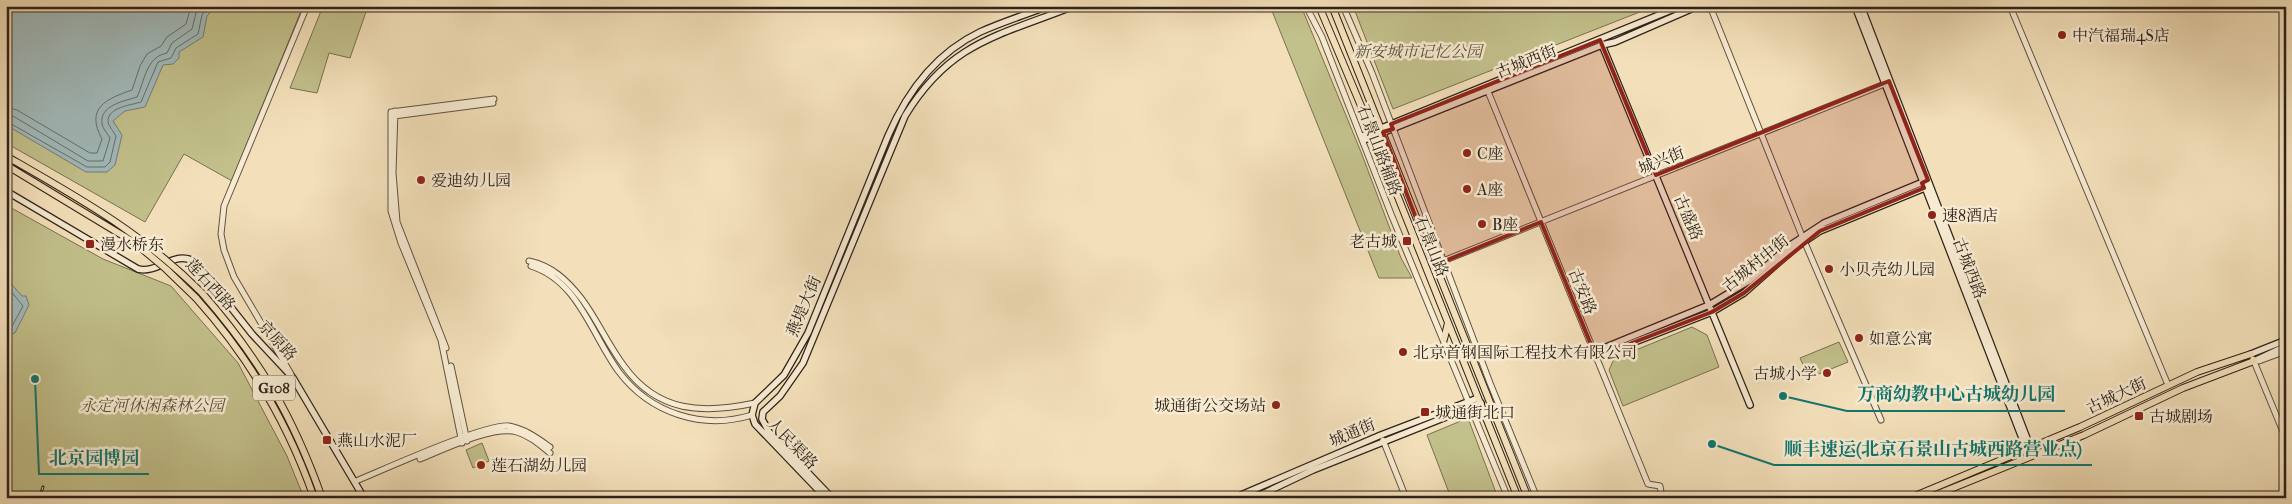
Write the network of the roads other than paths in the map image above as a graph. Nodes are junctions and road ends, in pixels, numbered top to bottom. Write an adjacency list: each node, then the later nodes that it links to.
1 (307, 6): 43 (street)
2 (1048, 6): 46 (main road, 燕堤大街)
3 (1074, 6): 49 (main road, 燕堤大街)
4 (1306, 6): 22 (street, 石景山路辅路)
5 (1319, 6): 21 (main road, 石景山路)
6 (1333, 6): 19 (main road, 石景山路)
7 (1343, 6): 18 (street, 石景山路辅路)
8 (1681, 6): 14 (main road, 古城西街)
9 (1698, 6): 14 (main road, 古城西街)
10 (1710, 6): 20 (street)
11 (1855, 6): 15 (main road, 古城西路)
12 (1861, 6): 15 (main road, 古城西路)
13 (2010, 6): 44 (street)
14 (1601, 42): 16 (main road, 古城西街); 25 (main road, 古盛路)
15 (1887, 82): 20 (street, 城兴街); 26 (main road, 古城西路)
16 (1487, 89): 18 (main road, 古城西街); 28 (street, 古安路)
17 (493, 101): 54 (street)
18 (1392, 126): 19 (main road, 古城西街); 29 (street, 石景山路辅路)
19 (1382, 130): 21 (main road, 古城西街); 32 (main road, 石景山路)
20 (1762, 132): 25 (street, 城兴街); 30 (street)
21 (1373, 134): 22 (main road, 古城西街); 35 (main road, 石景山路)
22 (1363, 138): 36 (street, 石景山路辅路)
23 (6, 156): 62 (main road, 莲石西路 / G108, bridge)
24 (6, 165): 61 (main road, 莲石西路 / G108, bridge)
25 (1656, 176): 28 (street, 城兴街); 33 (main road, 古盛路)
26 (1926, 184): 30 (main road, 古城村中街); 56 (main road, 古城西路)
27 (6, 191): 43 (main road, 京原路)
28 (1541, 222): 31 (street, 城兴街); 40 (street, 古安路)
29 (1428, 223): 31 (street, 石景山路辅路); 32 (street)
30 (1803, 238): 33 (main road, 古城村中街); 34 (main road, 古城村中街); 51 (street)
31 (1443, 261): 72 (street, 石景山路辅路)
32 (1437, 273): 71 (main road, 石景山路)
33 (1709, 304): 34 (main road, 古盛路); 40 (main road, 古城村中街)
34 (1712, 312): 40 (main road, 古城村中街); 48 (main road, 古盛路)
35 (1448, 323): 36 (main road); 45 (main road, 石景山路)
36 (1444, 339): 47 (street, 石景山路辅路)
37 (2286, 340): 41 (main road)
38 (2286, 346): 42 (main road)
39 (2286, 351): 42 (street)
40 (1595, 354): 73 (street, 古安路)
41 (2251, 354): 42 (street); 44 (main road, 古城大街)
42 (2254, 361): 53 (street); 58 (main road, 古城大街)
43 (293, 378): 59 (main road, 京原路)
44 (2168, 385): 56 (main road, 古城大街)
45 (1480, 401): 47 (main road, 城通街); 70 (main road, 石景山路)
46 (754, 403): 50 (main road, 人民渠路); 50 (street)
47 (1470, 404): 52 (main road, 城通街); 55 (main road, 城通街); 69 (street, 石景山路辅路)
48 (1750, 405)
49 (763, 412): 65 (main road, 人民渠路)
50 (752, 414): 64 (main road, 人民渠路)
51 (1881, 420)
52 (1381, 435): 55 (street); 60 (main road, 城通街)
53 (2286, 439)
54 (464, 440): 57 (street); 59 (street)
55 (1384, 443): 67 (main road, 城通街); 68 (street)
56 (2028, 448): 58 (main road, 古城西路); 74 (main road, 古城大街)
57 (550, 450)
58 (2031, 455): 75 (main road, 古城大街)
59 (356, 482): 63 (main road, 京原路)
60 (1248, 495): 66 (main road, 城通街)
61 (314, 498)
62 (322, 498)
63 (364, 498)
64 (826, 498)
65 (832, 498)
66 (1242, 498)
67 (1254, 498)
68 (1406, 498)
69 (1508, 498)
70 (1518, 498)
71 (1528, 498)
72 (1537, 498)
73 (1662, 498)
74 (1910, 498)
75 (1928, 498)

